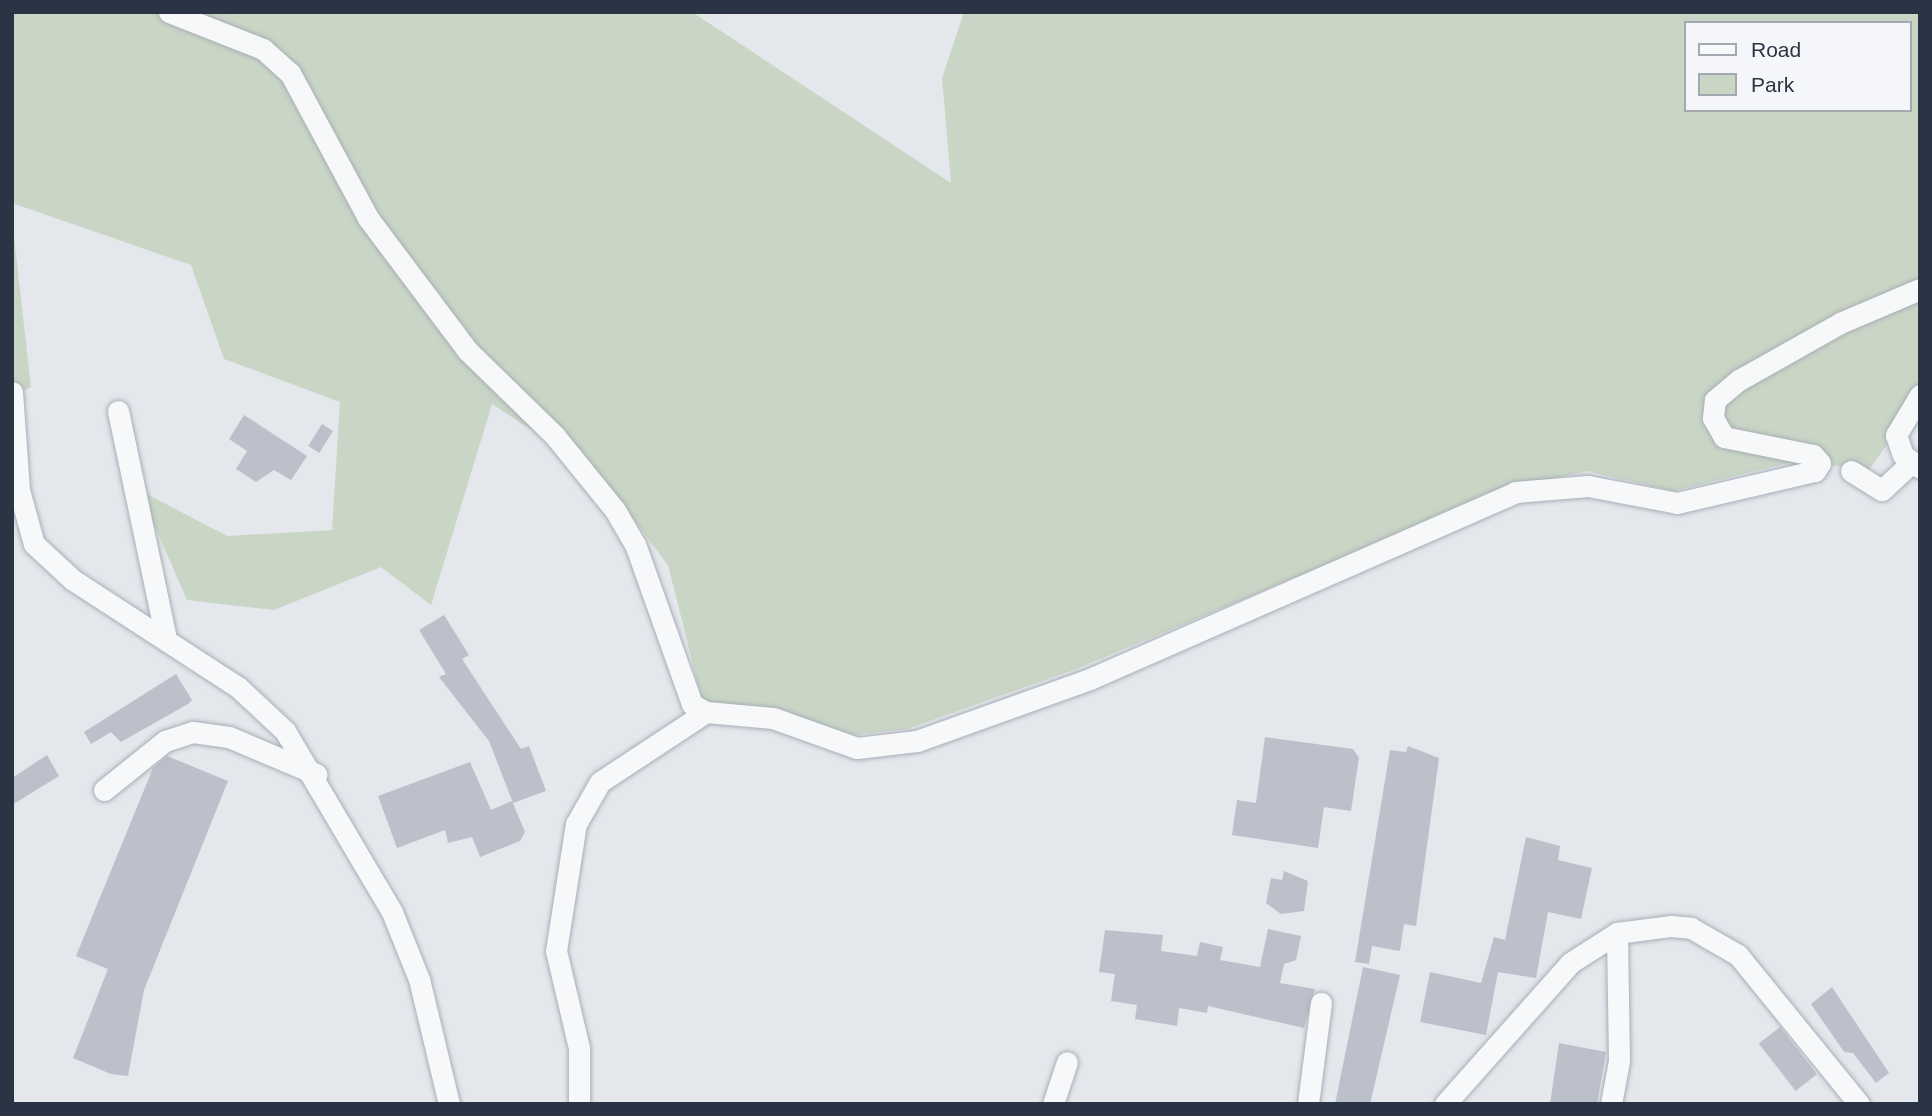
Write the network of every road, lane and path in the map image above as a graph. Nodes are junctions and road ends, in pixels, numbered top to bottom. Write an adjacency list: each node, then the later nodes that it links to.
1 (169, 12): 9 (street)
2 (1920, 289): 9 (street)
3 (12, 392): 8 (street)
4 (1920, 395): 6 (street)
5 (118, 411): 8 (street)
6 (1915, 466): 7 (street)
7 (1851, 471)
8 (166, 638): 10 (street)
9 (706, 712): 16 (street)
10 (316, 774): 11 (street); 15 (street)
11 (104, 790)
12 (1617, 933): 19 (street); 20 (street); 21 (street)
13 (1321, 1003): 18 (street)
14 (1067, 1062): 17 (street)
15 (449, 1104)
16 (579, 1104)
17 (1053, 1104)
18 (1308, 1104)
19 (1445, 1104)
20 (1611, 1104)
21 (1859, 1104)

